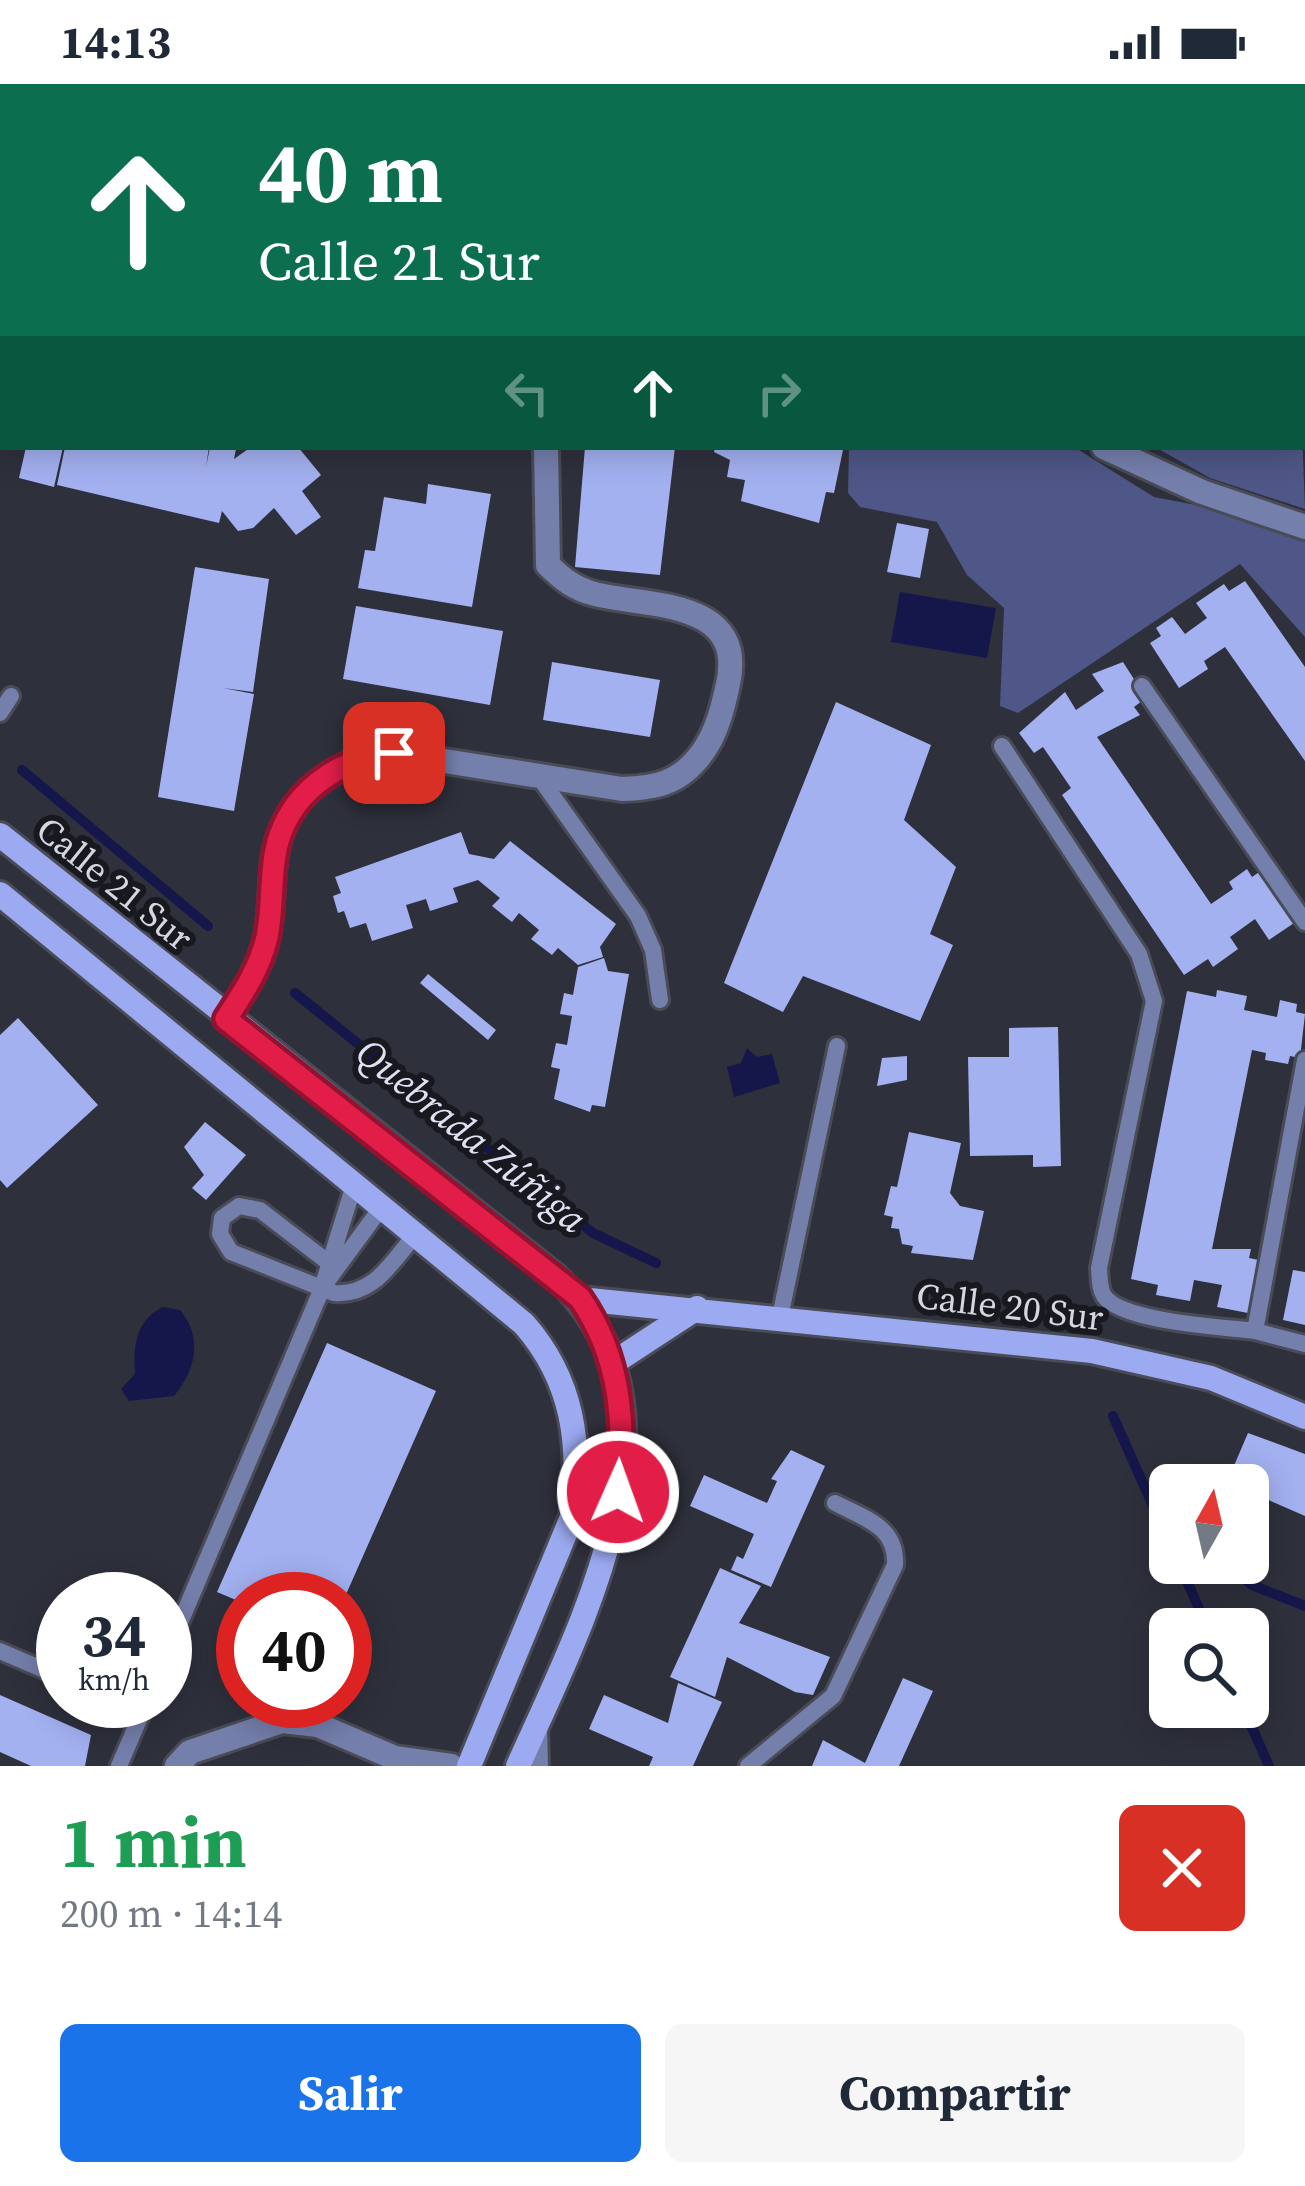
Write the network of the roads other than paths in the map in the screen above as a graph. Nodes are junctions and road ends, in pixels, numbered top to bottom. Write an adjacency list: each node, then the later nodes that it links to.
1 (546, 450): 8 (street)
2 (1111, 450): 3 (street)
3 (1305, 526)
4 (1142, 686): 11 (lane)
5 (11, 696): 6 (lane)
6 (0, 713)
7 (1002, 746): 24 (lane)
8 (537, 774): 12 (lane); 13 (street)
9 (0, 835): 13 (street, Calle 21 Sur)
10 (0, 895): 16 (street)
11 (1305, 922)
12 (660, 1000)
13 (226, 1019): 21 (street, Calle 21 Sur)
14 (837, 1046): 23 (lane)
15 (1305, 1060): 24 (lane)
16 (354, 1185): 17 (street); 19 (lane)
17 (381, 1208): 18 (street); 20 (lane)
18 (415, 1235): 20 (lane); 38 (street)
19 (328, 1263): 20 (lane); 20 (lane)
20 (321, 1291): 29 (lane)
21 (580, 1298): 22 (street, Calle 20 Sur); 26 (street)
22 (697, 1308): 23 (street, Calle 20 Sur); 26 (street)
23 (780, 1317): 27 (street, Calle 20 Sur)
24 (1255, 1331): 25 (lane)
25 (1305, 1344)
26 (613, 1363): 32 (street)
27 (1305, 1417)
28 (835, 1503): 41 (lane)
29 (192, 1594)
30 (0, 1651): 31 (lane)
31 (36, 1666)
32 (539, 1720): 39 (street); 40 (lane)
33 (135, 1728): 35 (lane)
34 (398, 1762): 36 (street); 37 (street)
35 (119, 1766)
36 (176, 1766)
37 (452, 1766)
38 (469, 1766)
39 (518, 1766)
40 (540, 1766)
41 (748, 1766)

